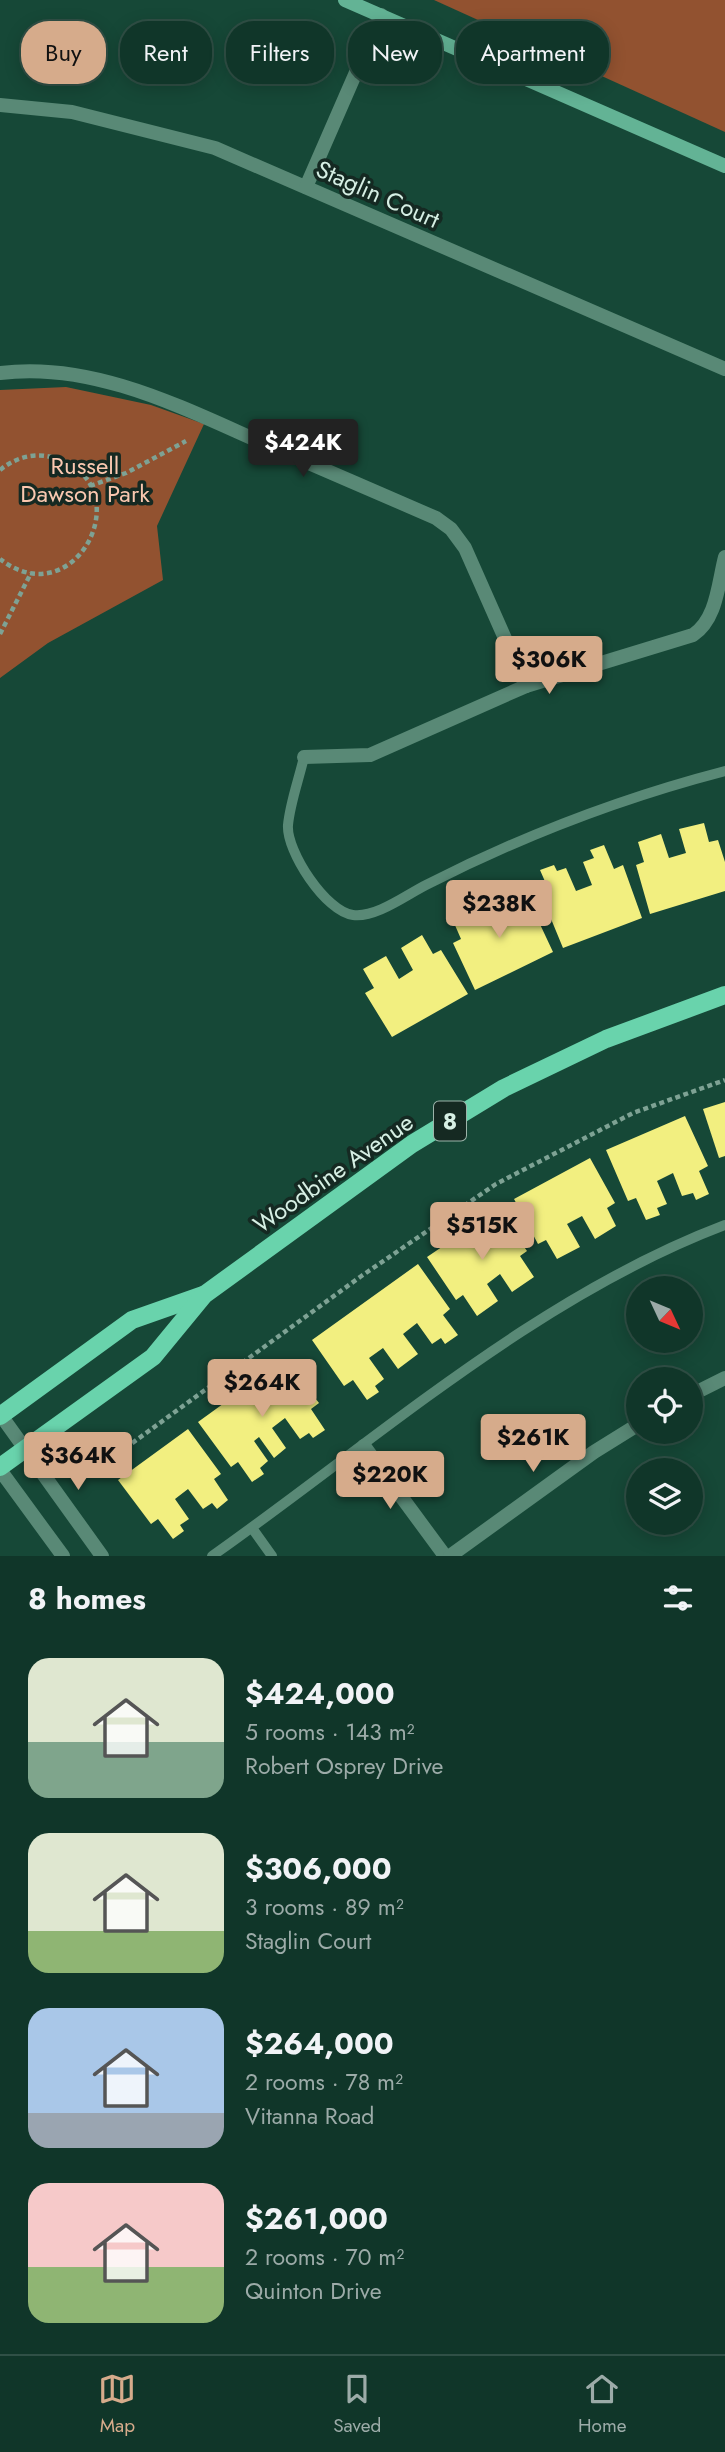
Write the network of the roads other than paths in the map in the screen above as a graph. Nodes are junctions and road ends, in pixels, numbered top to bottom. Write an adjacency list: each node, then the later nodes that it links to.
1 (345, 0): 2 (street)
2 (381, 15): 4 (street); 5 (street)
3 (0, 105): 5 (street, Staglin Court)
4 (725, 166)
5 (306, 187): 6 (street, Staglin Court)
6 (725, 369)
7 (0, 373): 9 (street)
8 (725, 557): 9 (street)
9 (526, 686): 10 (street)
10 (304, 757): 11 (lane)
11 (725, 771)
12 (725, 996): 14 (main road, Woodbine Avenue / 8)
13 (725, 1225): 19 (lane)
14 (204, 1295): 17 (main road, Woodbine Avenue / 8); 20 (main road, Woodbine Avenue / 8)
15 (725, 1378): 16 (street)
16 (703, 1389)
17 (0, 1415): 20 (street)
18 (626, 1432): 27 (street)
19 (364, 1446): 22 (lane); 27 (street)
20 (25, 1449): 21 (main road, Woodbine Avenue / 8); 24 (street)
21 (0, 1469): 23 (street)
22 (252, 1528): 25 (lane); 26 (lane)
23 (63, 1556)
24 (102, 1556)
25 (212, 1556)
26 (272, 1556)
27 (447, 1556)

